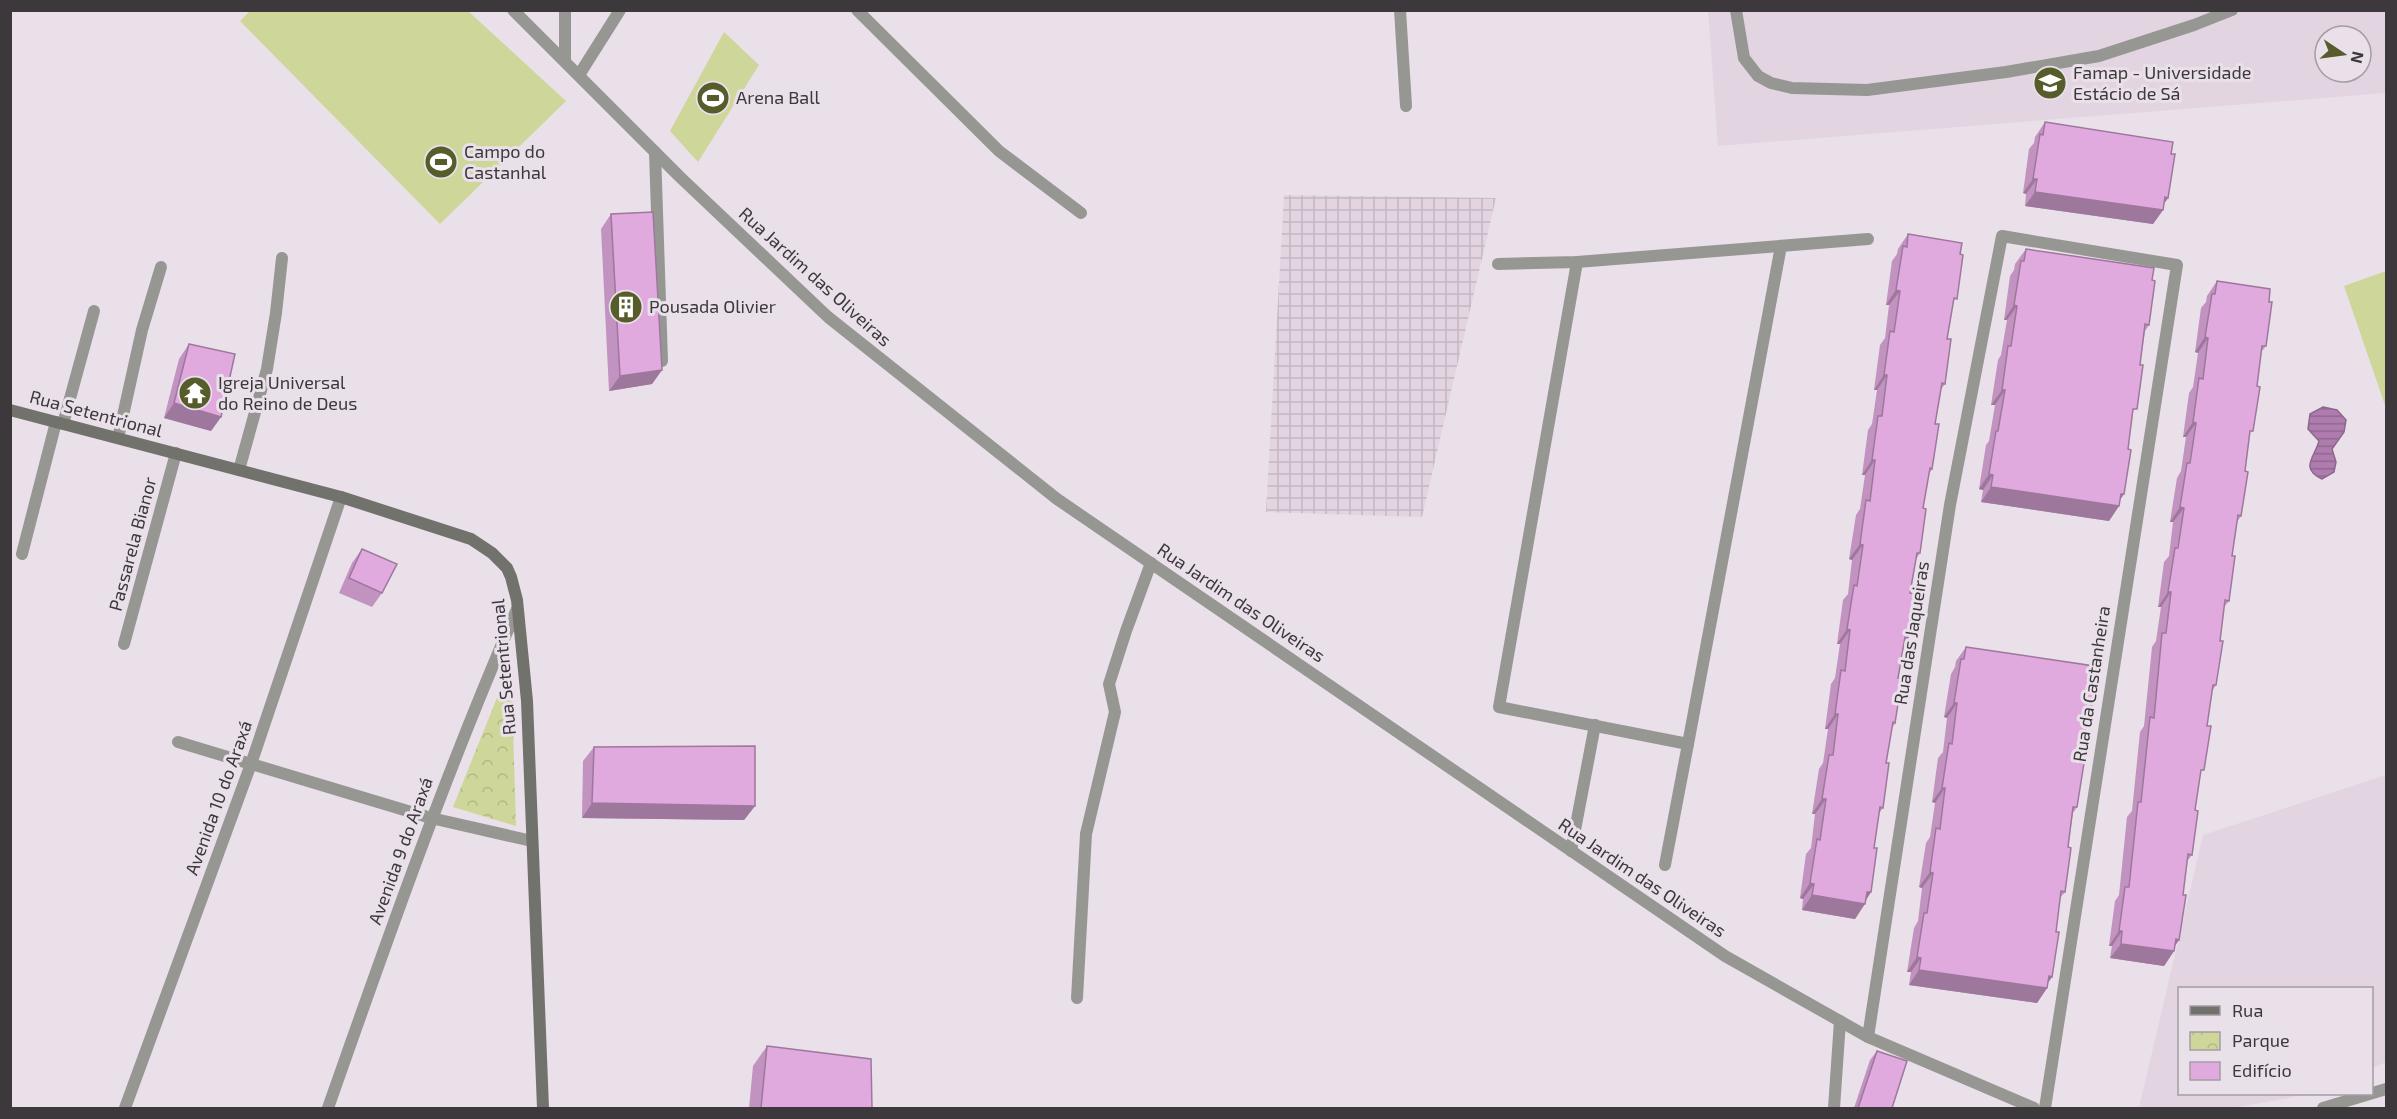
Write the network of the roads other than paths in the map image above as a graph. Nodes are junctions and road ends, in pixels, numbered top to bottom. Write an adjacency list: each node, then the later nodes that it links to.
1 (513, 10): 8 (street, Rua Jardim das Oliveiras)
2 (565, 10): 8 (street)
3 (620, 10): 9 (street)
4 (857, 10): 12 (street)
5 (1400, 10): 10 (street)
6 (1736, 10): 7 (street)
7 (2232, 10)
8 (565, 60): 9 (street, Rua Jardim das Oliveiras)
9 (579, 75): 11 (street, Rua Jardim das Oliveiras)
10 (1406, 106)
11 (655, 152): 21 (street); 29 (street, Rua Jardim das Oliveiras)
12 (1082, 213)
13 (2002, 236): 42 (street, Rua das Jaqueiras); 49 (street, Rua da Castanheira)
14 (1868, 239): 15 (street)
15 (1781, 246): 17 (street); 34 (street)
16 (282, 258): 26 (street)
17 (1577, 262): 18 (street); 32 (street)
18 (1498, 264)
19 (161, 267): 24 (street)
20 (94, 311): 23 (street)
21 (662, 361)
22 (10, 410): 23 (street, Rua Setentrional)
23 (60, 423): 24 (street, Rua Setentrional); 28 (street)
24 (118, 438): 25 (street, Rua Setentrional)
25 (176, 453): 26 (street, Rua Setentrional); 31 (street, Passarela Bianor)
26 (239, 470): 27 (street, Rua Setentrional)
27 (341, 497): 30 (street, Rua Setentrional); 35 (street, Avenida 10 do Araxá)
28 (22, 554)
29 (1151, 564): 38 (street, Rua Jardim das Oliveiras); 40 (street)
30 (517, 609): 36 (street, Avenida 9 do Araxá); 37 (street, Rua Setentrional)
31 (124, 644)
32 (1595, 725): 34 (street); 38 (street)
33 (178, 742): 35 (street)
34 (1688, 744): 39 (street)
35 (251, 764): 36 (street); 44 (street, Avenida 10 do Araxá)
36 (431, 818): 37 (street); 45 (street, Avenida 9 do Araxá)
37 (532, 841): 46 (street, Rua Setentrional)
38 (1571, 851): 41 (street, Rua Jardim das Oliveiras)
39 (1665, 865)
40 (1077, 998)
41 (1840, 1021): 42 (street, Rua Jardim das Oliveiras); 47 (street)
42 (1868, 1037): 48 (street, Rua Jardim das Oliveiras)
43 (2366, 1095): 50 (street)
44 (125, 1108)
45 (328, 1108)
46 (543, 1108)
47 (1834, 1108)
48 (2034, 1108)
49 (2045, 1108)
50 (2323, 1108)

